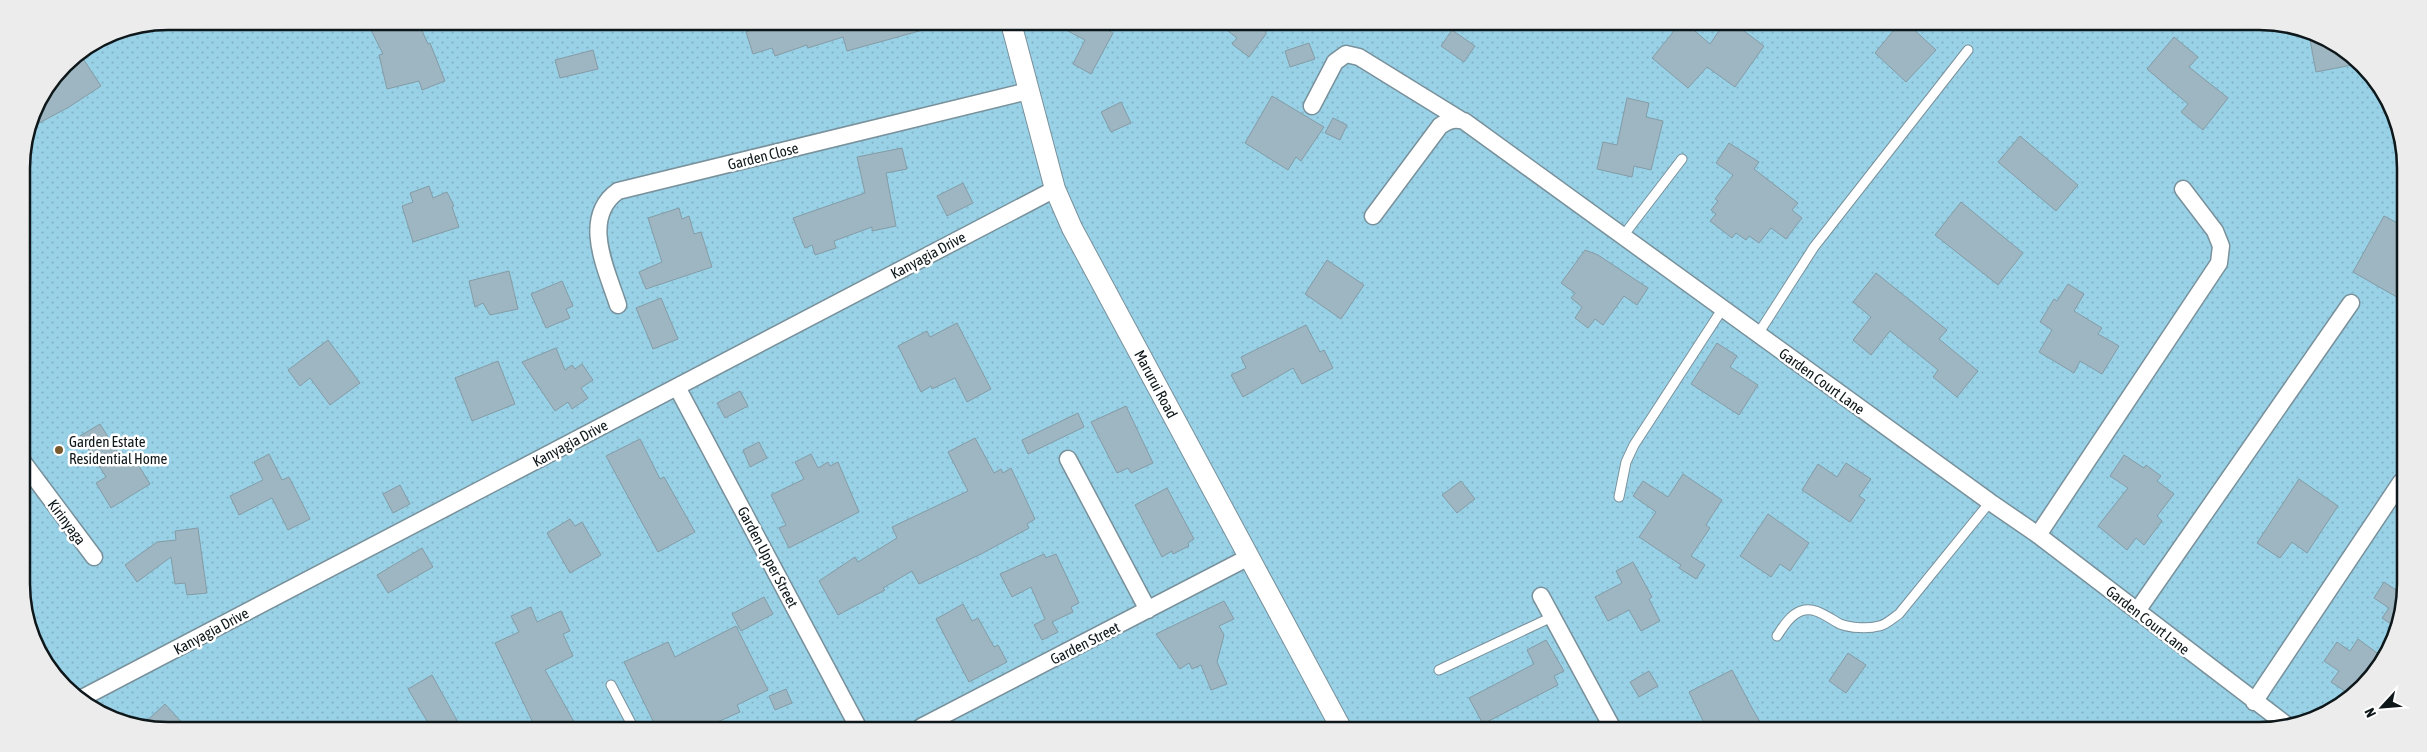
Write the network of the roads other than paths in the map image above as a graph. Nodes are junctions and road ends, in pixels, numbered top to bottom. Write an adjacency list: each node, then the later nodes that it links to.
1 (1013, 30): 3 (street, Marurui Road)
2 (1968, 50): 14 (lane)
3 (1028, 91): 7 (street, Marurui Road); 12 (street, Garden Close)
4 (1312, 106): 5 (street, Garden Court Lane)
5 (1461, 120): 9 (street); 10 (street, Garden Court Lane)
6 (1682, 159): 10 (lane)
7 (1055, 189): 15 (street, Kanyagia Drive); 23 (street, Marurui Road)
8 (2182, 190): 21 (street)
9 (1373, 216)
10 (1623, 236): 13 (street, Garden Court Lane)
11 (2351, 302): 26 (street)
12 (618, 305)
13 (1723, 308): 14 (street, Garden Court Lane); 19 (lane)
14 (1758, 334): 20 (street, Garden Court Lane)
15 (677, 387): 31 (street, Kanyagia Drive); 35 (street, Garden Upper Street)
16 (1068, 459): 25 (street)
17 (30, 471): 22 (street, Kirinyaga)
18 (2397, 488): 32 (street)
19 (1619, 497)
20 (1990, 502): 21 (street, Garden Court Lane); 28 (lane)
21 (2038, 535): 26 (street, Garden Court Lane)
22 (94, 557)
23 (1249, 557): 25 (street, Garden Street); 37 (street, Marurui Road)
24 (1541, 596): 27 (street)
25 (1148, 610): 36 (street, Garden Street)
26 (2137, 611): 32 (street, Garden Court Lane)
27 (1552, 617): 29 (lane); 38 (street)
28 (1777, 636)
29 (1439, 670)
30 (611, 685): 34 (lane)
31 (87, 695)
32 (2254, 702): 33 (street, Garden Court Lane)
33 (2280, 720)
34 (630, 722)
35 (855, 722)
36 (931, 722)
37 (1338, 722)
38 (1609, 722)

